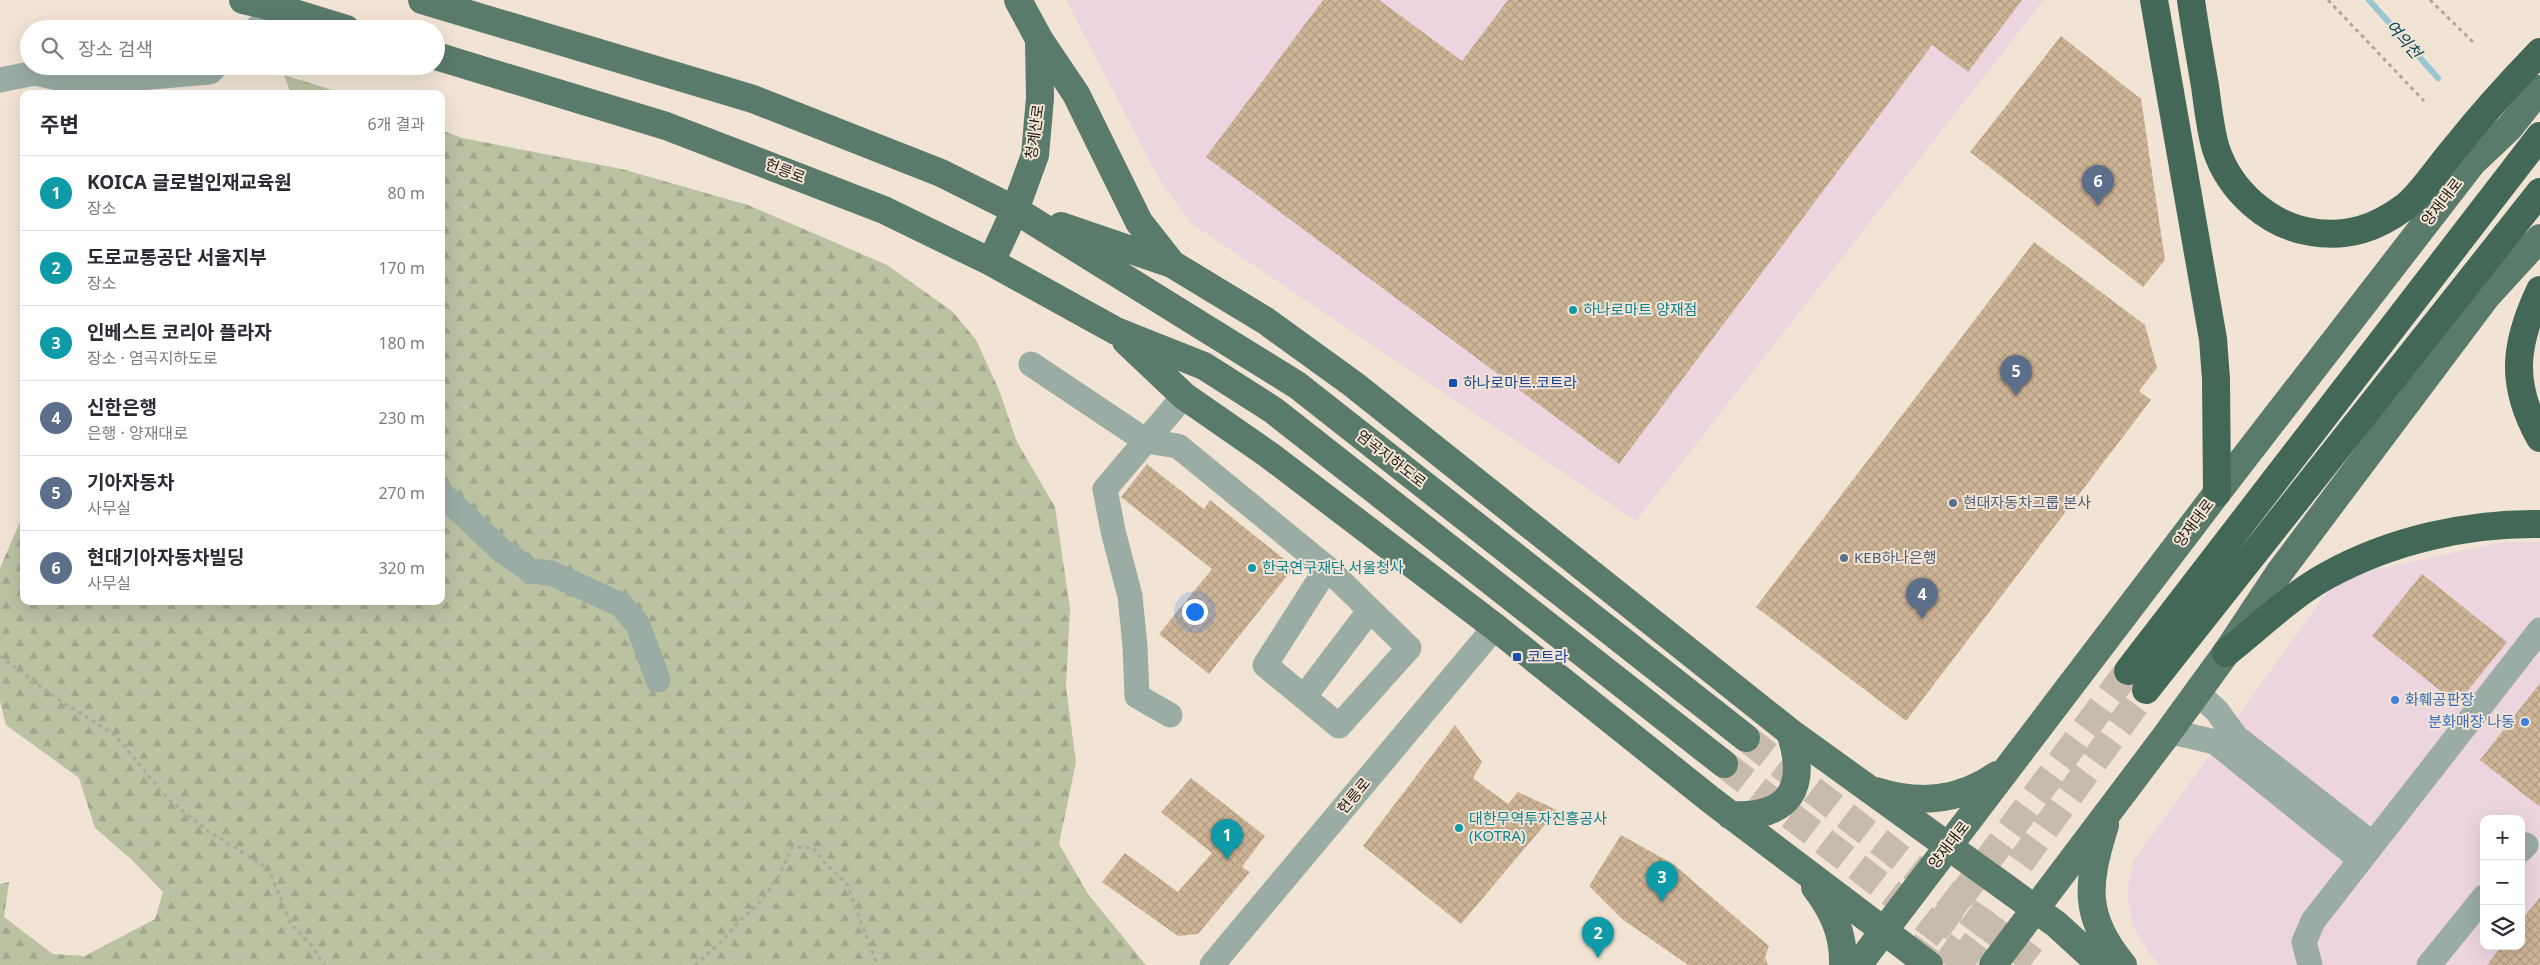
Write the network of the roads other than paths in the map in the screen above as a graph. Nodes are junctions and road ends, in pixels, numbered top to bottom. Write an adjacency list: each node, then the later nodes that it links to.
1 (243, 0): 6 (main road)
2 (422, 0): 21 (main road)
3 (1018, 0): 9 (main road, 청계산로)
4 (2154, 0): 31 (highway)
5 (2191, 0): 10 (highway)
6 (278, 8): 7 (street); 8 (main road)
7 (265, 20)
8 (317, 20)
9 (1039, 39): 21 (main road, 청계산로); 24 (main road)
10 (2540, 52): 19 (main road)
11 (445, 59): 23 (main road, 헌릉로)
12 (22, 75): 15 (street)
13 (44, 75): 16 (street)
14 (186, 75): 16 (street)
15 (0, 80)
16 (84, 88)
17 (2540, 89): 19 (main road, 양재대로)
18 (2540, 136): 20 (highway)
19 (2473, 162): 31 (main road, 양재대로)
20 (2540, 192)
21 (1015, 210): 23 (main road, 청계산로); 24 (main road); 45 (main road, 염곡지하도로)
22 (2540, 238): 38 (main road)
23 (991, 262): 26 (main road, 헌릉로)
24 (1172, 264): 43 (main road)
25 (2540, 290): 29 (highway)
26 (1116, 331): 28 (main road); 46 (main road)
27 (1031, 364): 30 (street)
28 (1184, 396): 30 (street); 36 (main road)
29 (2540, 438)
30 (1146, 442): 34 (street); 42 (street)
31 (2217, 493): 47 (main road, 양재대로)
32 (445, 497): 39 (street)
33 (2540, 524): 38 (highway)
34 (1327, 568): 35 (street); 41 (street)
35 (1370, 610): 41 (street); 41 (street)
36 (1495, 627): 50 (main road); 57 (street, 헌릉로)
37 (2540, 630): 52 (street)
38 (2226, 654): 40 (main road)
39 (658, 680)
40 (2199, 688): 44 (main road); 52 (street)
41 (1304, 697)
42 (1170, 715)
43 (1790, 732): 49 (main road); 50 (main road)
44 (2165, 737): 48 (main road); 52 (street)
45 (1746, 738)
46 (1724, 764)
47 (2012, 765): 49 (main road); 51 (main road, 양재대로)
48 (2137, 773): 55 (main road); 63 (main road)
49 (1861, 785): 51 (main road)
50 (1730, 815): 53 (main road)
51 (1947, 847): 55 (main road); 56 (main road, 양재대로)
52 (2367, 852): 64 (street)
53 (1796, 865): 56 (main road); 58 (main road)
54 (2480, 902): 65 (street)
55 (2035, 909): 61 (main road); 62 (main road)
56 (1884, 931): 59 (main road, 양재대로); 60 (main road)
57 (1212, 965)
58 (1843, 965)
59 (1858, 965)
60 (1929, 965)
61 (1993, 965)
62 (2102, 965)
63 (2123, 965)
64 (2310, 965)
65 (2429, 965)

